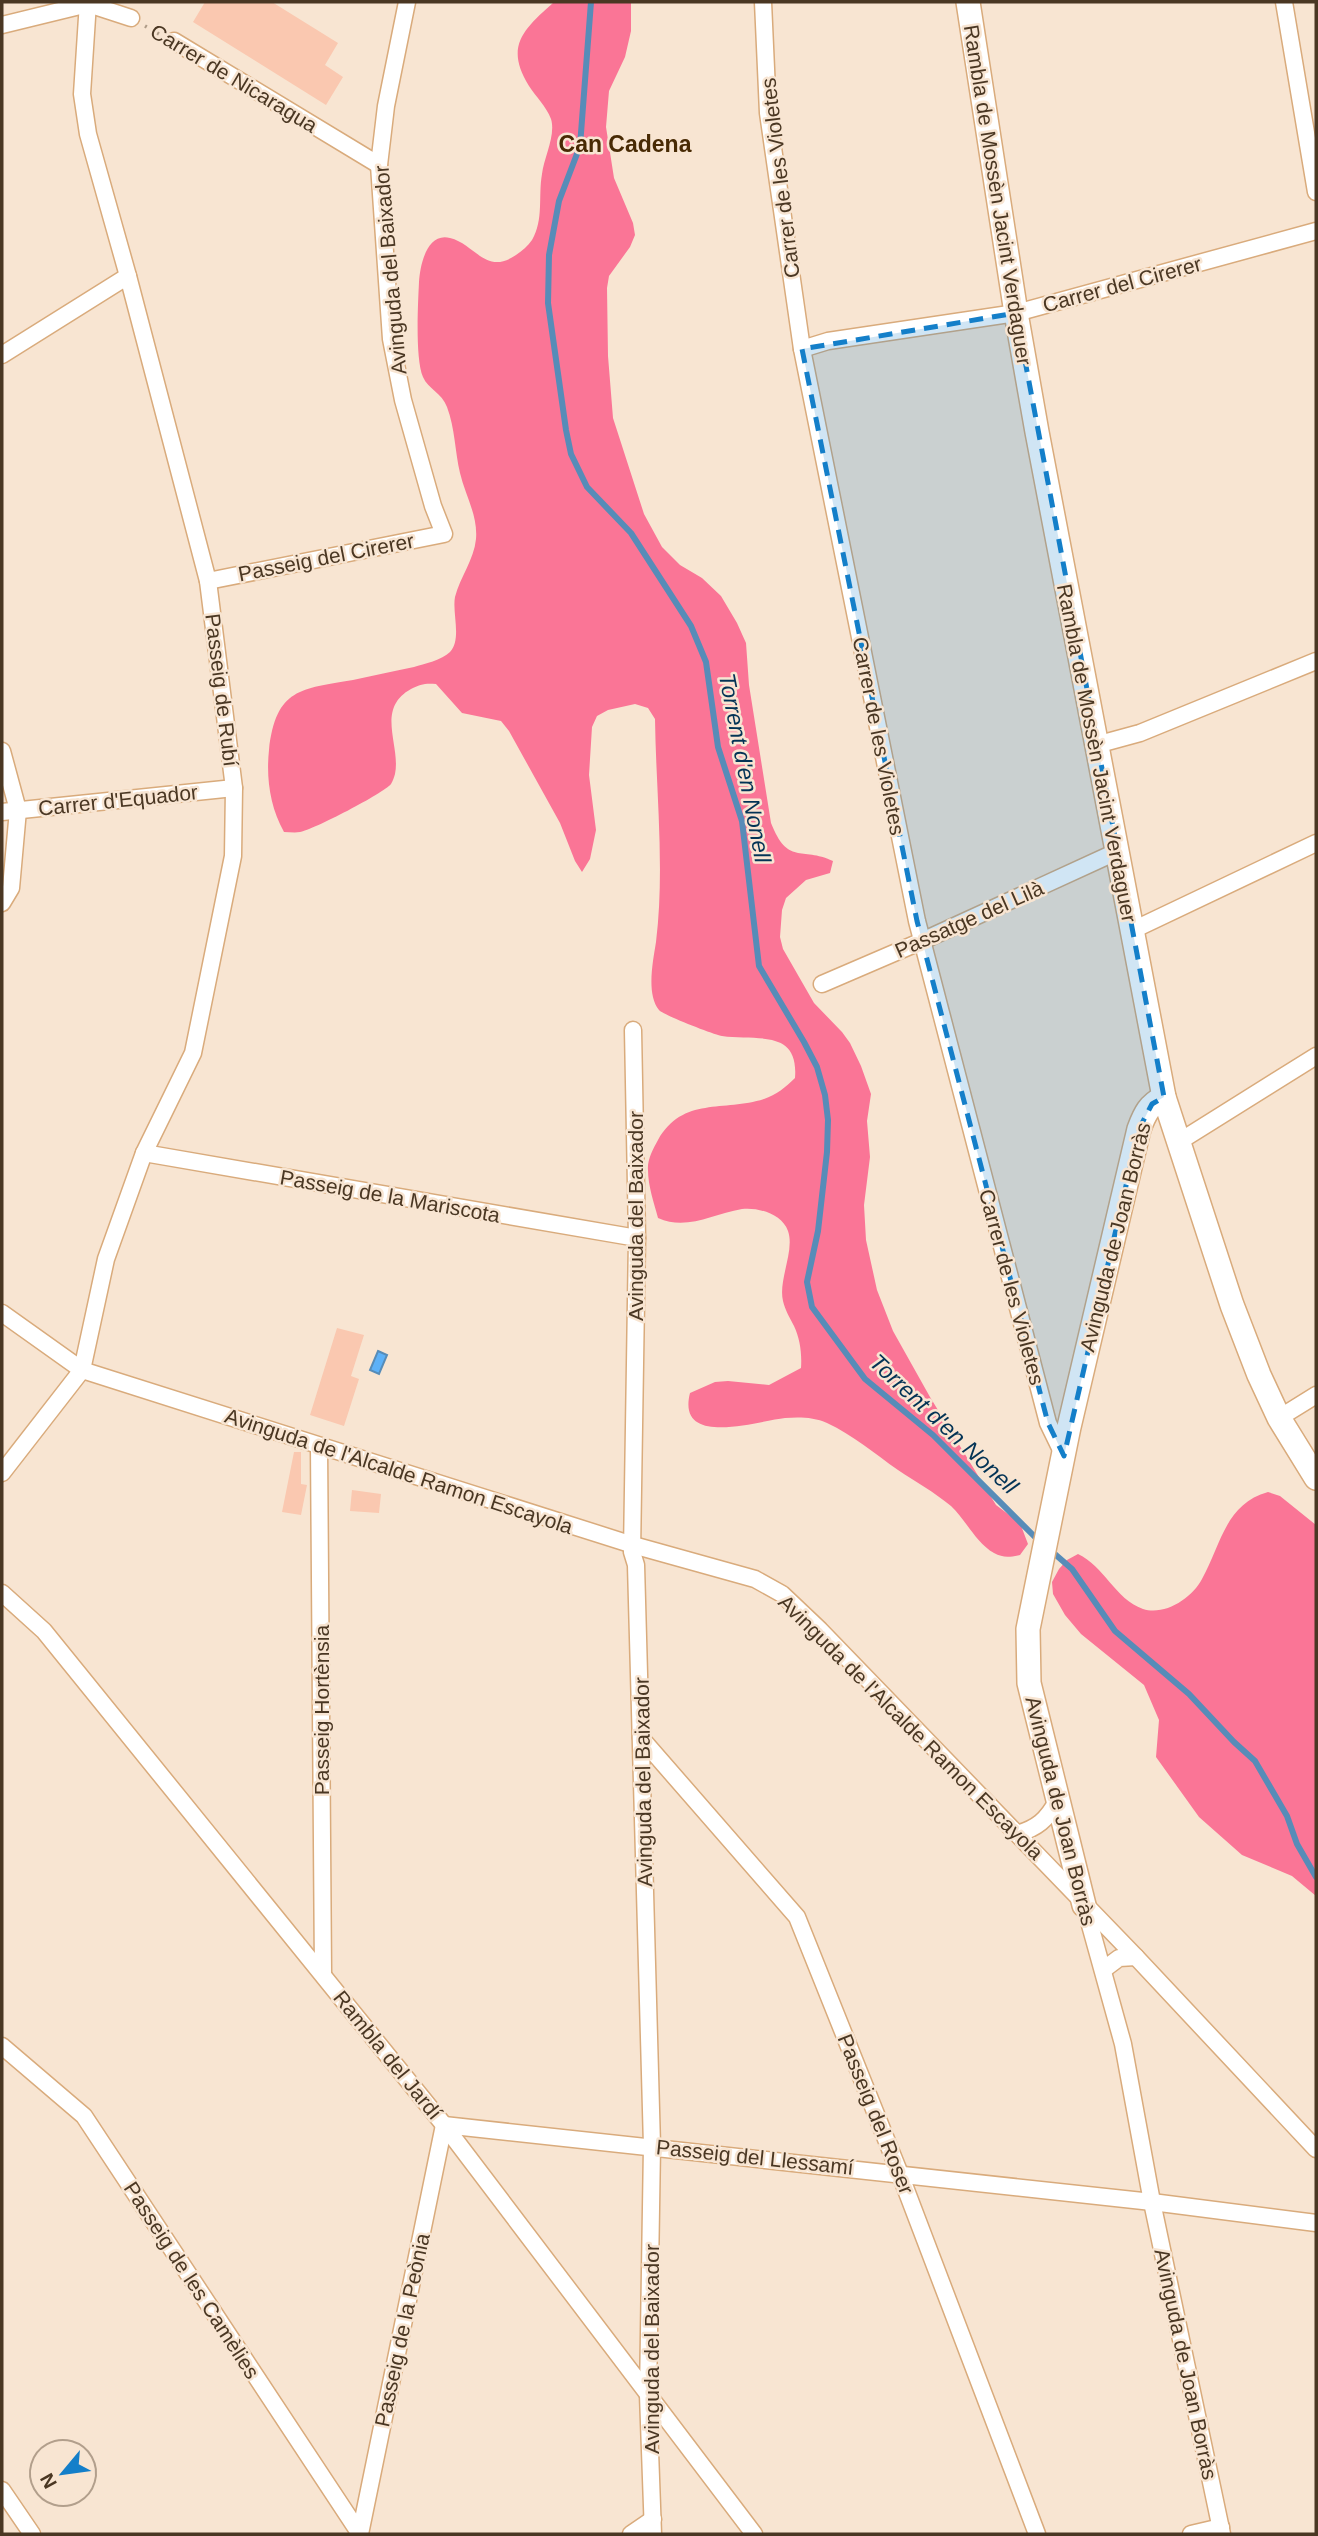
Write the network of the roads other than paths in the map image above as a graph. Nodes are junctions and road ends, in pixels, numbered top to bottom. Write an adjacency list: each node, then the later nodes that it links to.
1 (408, 2): 9 (street, Avinguda del Baixador)
2 (762, 2): 14 (street, Carrer de les Violetes)
3 (968, 2): 13 (street, Rambla de Mossèn Jacint Verdaguer)
4 (1284, 2): 10 (street)
5 (88, 3): 6 (street, Carrer de Nicaragua); 7 (street); 12 (street, Passeig de Rubí)
6 (131, 18)
7 (2, 25)
8 (174, 41): 9 (street, Carrer de Nicaragua)
9 (379, 165): 16 (street, Avinguda del Baixador)
10 (1316, 192)
11 (1316, 231): 13 (street, Carrer del Cirerer)
12 (128, 276): 15 (street); 17 (street, Passeig de Rubí)
13 (1016, 313): 14 (street, Carrer del Cirerer); 19 (street, Rambla de Mossèn Jacint Verdaguer)
14 (802, 349): 27 (street, Carrer de les Violetes)
15 (2, 355)
16 (444, 534): 17 (street, Passeig del Cirerer)
17 (208, 580): 21 (street, Passeig de Rubí)
18 (1316, 661): 19 (street)
19 (1096, 745): 24 (street, Rambla de Mossèn Jacint Verdaguer)
20 (2, 751): 22 (street)
21 (234, 788): 22 (street, Carrer d'Equador); 33 (street, Passeig de Rubí)
22 (10, 811): 25 (street)
23 (1316, 843): 26 (street)
24 (1116, 852): 26 (street, Rambla de Mossèn Jacint Verdaguer); 27 (street, Passatge del Lilà)
25 (2, 903)
26 (1131, 932): 31 (street, Rambla de Mossèn Jacint Verdaguer)
27 (922, 941): 28 (street, Passatge del Lilà); 40 (street, Carrer de les Violetes)
28 (822, 984)
29 (633, 1030): 34 (street, Avinguda del Baixador)
30 (1316, 1056): 32 (street)
31 (1164, 1097): 32 (street, Rambla de Mossèn Jacint Verdaguer); 40 (street, Avinguda de Joan Borràs)
32 (1177, 1143): 38 (street, Rambla de Mossèn Jacint Verdaguer)
33 (144, 1153): 34 (street, Passeig de la Mariscota); 36 (street, Passeig de Rubí)
34 (637, 1238): 43 (street, Avinguda del Baixador)
35 (2, 1313): 36 (street, Avinguda de l'Alcalde Ramon Escayola)
36 (82, 1370): 39 (street, Avinguda de l'Alcalde Ramon Escayola); 41 (street)
37 (1316, 1395): 38 (street)
38 (1279, 1418): 42 (street, Rambla de Mossèn Jacint Verdaguer)
39 (319, 1446): 43 (street, Avinguda de l'Alcalde Ramon Escayola); 51 (street, Passeig Hortènsia)
40 (1064, 1456): 46 (street, Avinguda de Joan Borràs)
41 (2, 1473)
42 (1316, 1478)
43 (633, 1545): 45 (street, Avinguda del Baixador); 47 (street, Avinguda de l'Alcalde Ramon Escayola)
44 (2, 1592): 51 (street, Rambla del Jardí)
45 (641, 1738): 54 (street, Avinguda del Baixador); 56 (street, Passeig del Roser)
46 (1057, 1801): 47 (street); 48 (street, Avinguda de Joan Borràs)
47 (1017, 1834): 48 (street, Avinguda de l'Alcalde Ramon Escayola)
48 (1084, 1905): 49 (street, Avinguda de l'Alcalde Ramon Escayola); 50 (street, Avinguda de Joan Borràs)
49 (1136, 1957): 50 (street); 55 (street, Avinguda de l'Alcalde Ramon Escayola)
50 (1103, 1970): 57 (street, Avinguda de Joan Borràs)
51 (323, 1975): 53 (street, Rambla del Jardí)
52 (2, 2046): 64 (street, Passeig de les Camèlies)
53 (444, 2125): 54 (street, Passeig del Llessamí); 59 (street, Rambla del Jardí); 64 (street, Passeig de la Peònia)
54 (652, 2146): 56 (street, Passeig del Llessamí); 59 (street, Avinguda del Baixador)
55 (1316, 2149)
56 (900, 2174): 57 (street, Passeig del Llessamí); 67 (street, Passeig del Roser)
57 (1152, 2202): 58 (street, Passeig del Llessamí); 62 (street, Avinguda de Joan Borràs)
58 (1316, 2223)
59 (648, 2395): 61 (street, Avinguda del Baixador); 66 (street, Rambla del Jardí)
60 (2, 2490): 63 (street)
61 (653, 2527): 65 (street)
62 (1221, 2531): 68 (street)
63 (32, 2534)
64 (360, 2534)
65 (631, 2534)
66 (754, 2534)
67 (1037, 2534)
68 (1191, 2534)

